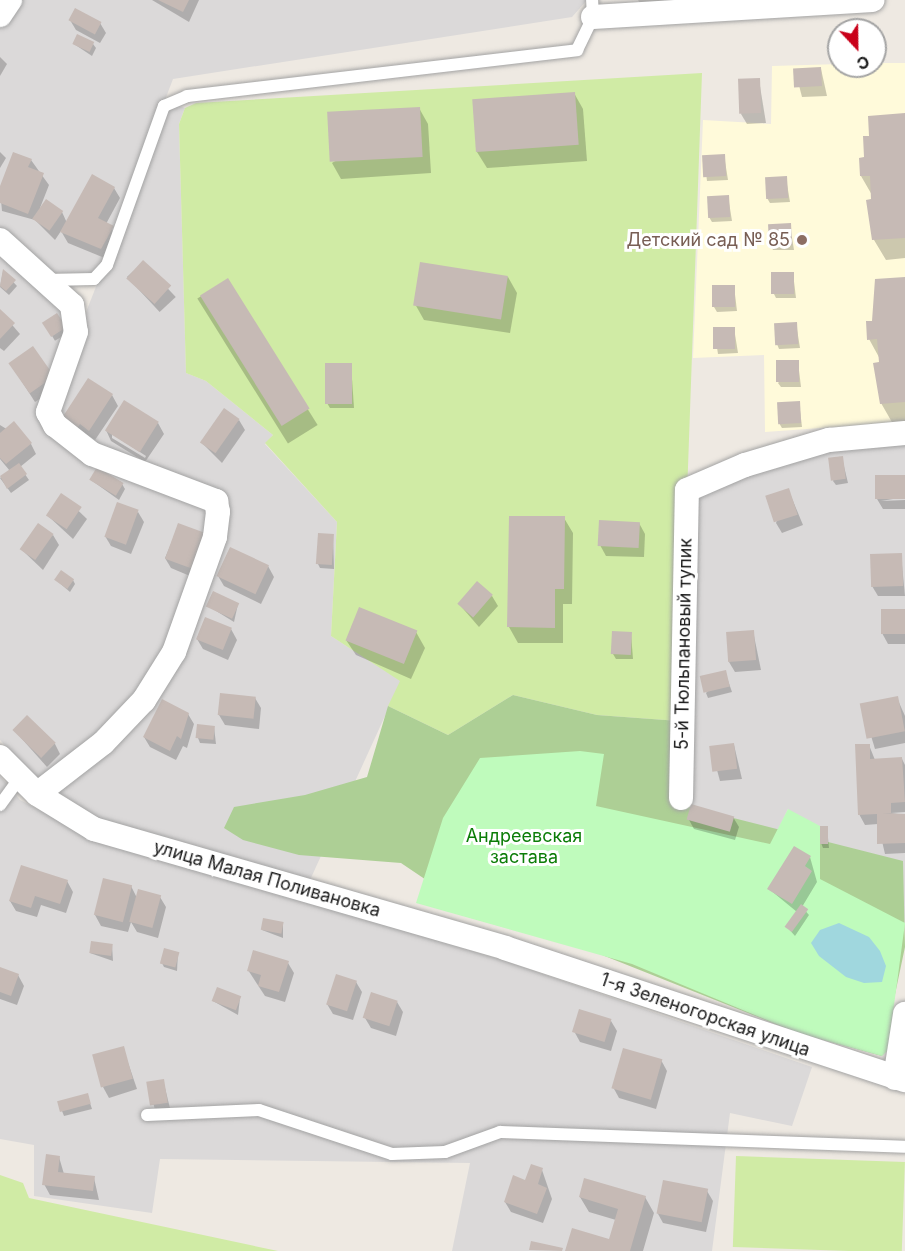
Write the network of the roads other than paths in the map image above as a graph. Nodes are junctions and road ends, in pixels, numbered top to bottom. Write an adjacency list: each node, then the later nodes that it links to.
1 (10, 0): 5 (street)
2 (799, 0): 3 (street); 4 (street)
3 (872, 0)
4 (593, 8): 7 (lane)
5 (0, 15)
6 (0, 240): 7 (street)
7 (44, 280): 10 (street)
8 (905, 433): 11 (street, 5-й Тюльпановый тупик)
9 (0, 757): 10 (street, улица Малая Поливановка)
10 (28, 786): 12 (lane); 13 (street, улица Малая Поливановка)
11 (681, 798)
12 (0, 804)
13 (506, 948): 15 (street, 1-я Зеленогорская улица)
14 (905, 1014): 15 (street)
15 (900, 1079)
16 (147, 1115): 17 (lane)
17 (905, 1147)

